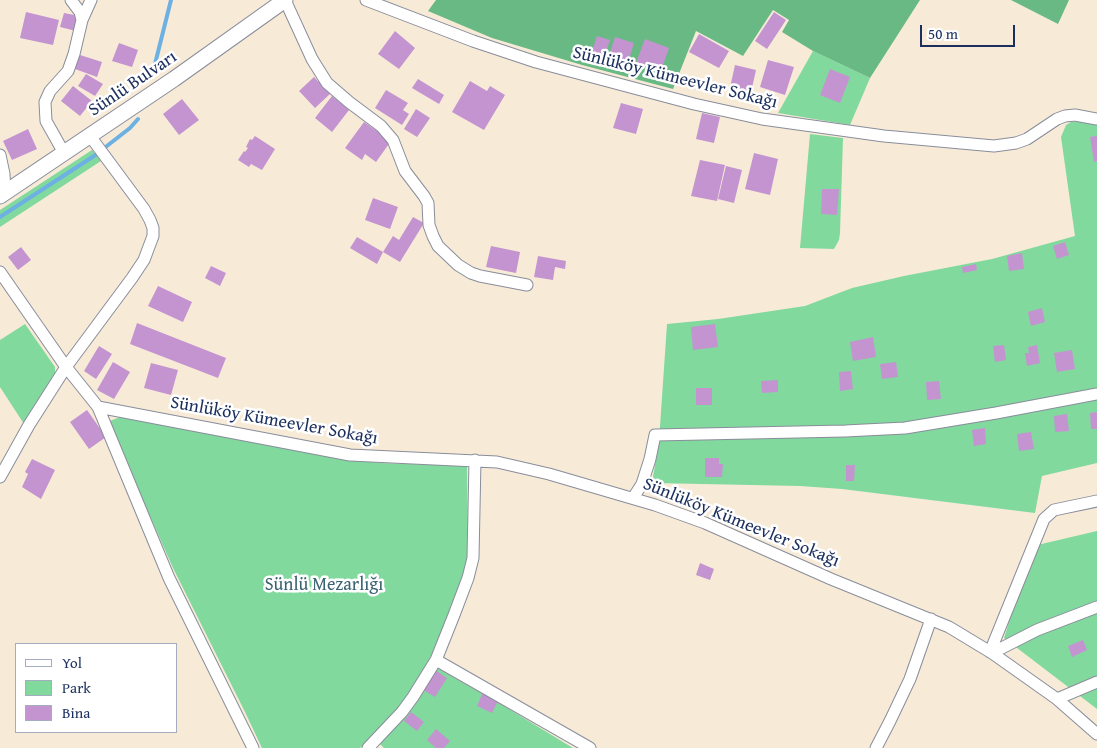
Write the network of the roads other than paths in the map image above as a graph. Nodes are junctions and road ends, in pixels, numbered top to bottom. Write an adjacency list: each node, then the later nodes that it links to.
1 (71, 0): 5 (street)
2 (91, 0): 5 (street)
3 (285, 0): 7 (main road, Sünlü Bulvarı); 12 (street)
4 (366, 0): 6 (street, Sünlüköy Kümeevler Sokağı)
5 (82, 20): 8 (street)
6 (1097, 119)
7 (90, 136): 8 (main road, Sünlü Bulvarı); 13 (street)
8 (64, 153): 10 (main road, Sünlü Bulvarı)
9 (0, 155): 10 (street)
10 (3, 194)
11 (0, 272): 13 (street)
12 (527, 285)
13 (66, 367): 15 (street); 17 (street)
14 (1097, 394): 18 (street)
15 (98, 407): 16 (street, Sünlüköy Kümeevler Sokağı); 28 (street)
16 (475, 460): 18 (street, Sünlüköy Kümeevler Sokağı); 23 (street)
17 (0, 477)
18 (633, 498): 21 (street, Sünlüköy Kümeevler Sokağı)
19 (1097, 501): 22 (street)
20 (1097, 607): 22 (street)
21 (931, 619): 22 (street, Sünlüköy Kümeevler Sokağı); 30 (street)
22 (991, 653): 25 (street, Sünlüköy Kümeevler Sokağı)
23 (436, 660): 27 (street); 29 (street)
24 (1097, 682): 25 (street)
25 (1057, 698): 26 (street, Sünlüköy Kümeevler Sokağı)
26 (1097, 734)
27 (373, 746)
28 (253, 748)
29 (590, 748)
30 (876, 748)

